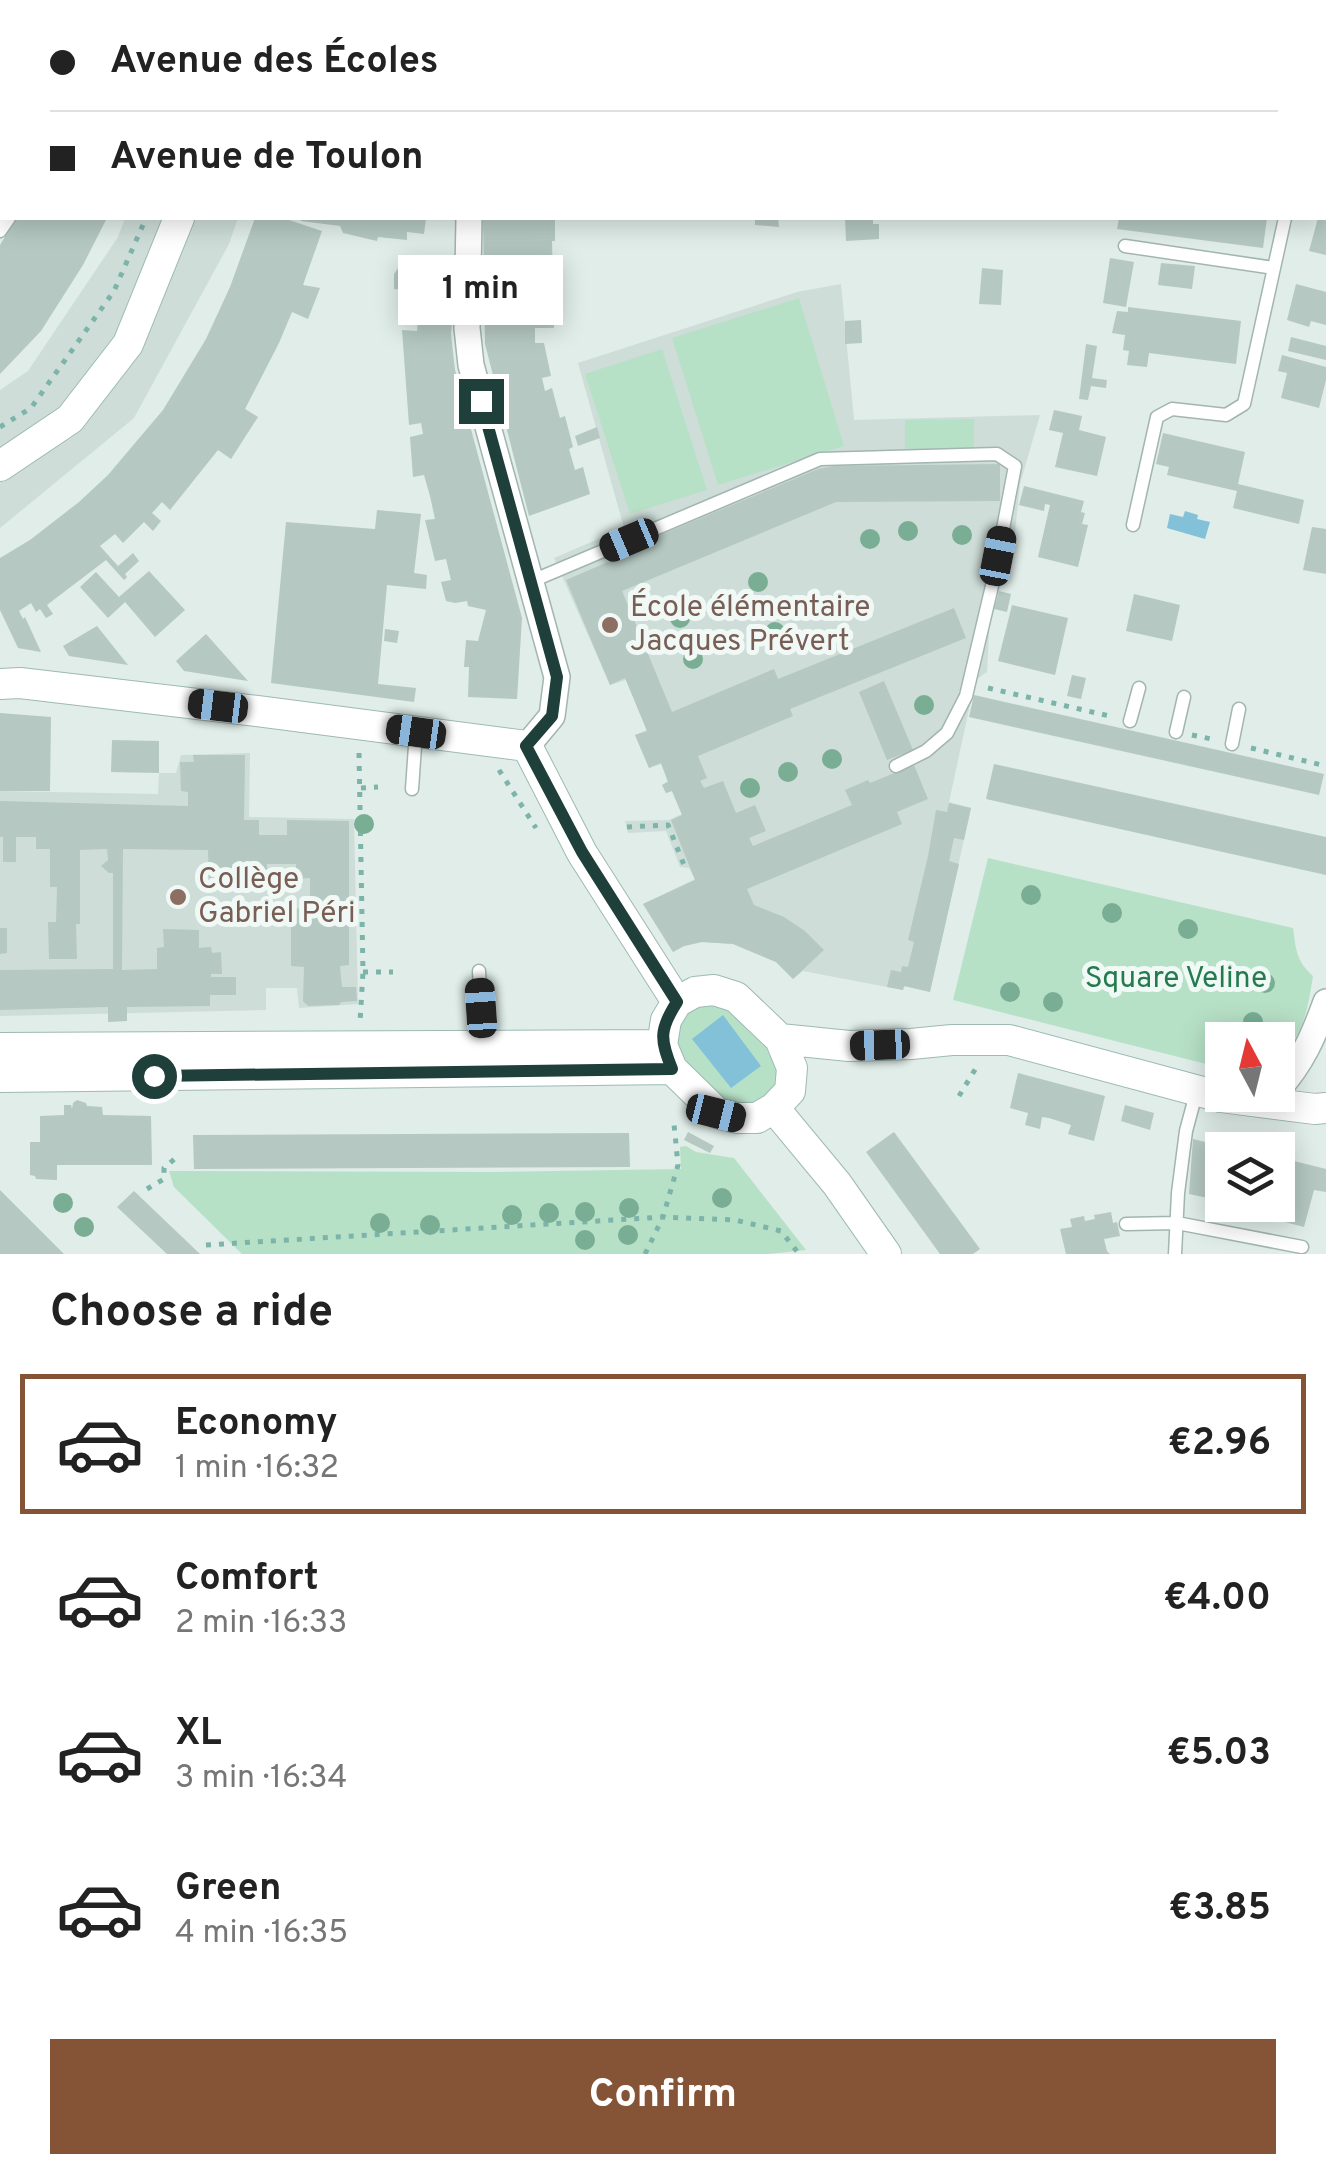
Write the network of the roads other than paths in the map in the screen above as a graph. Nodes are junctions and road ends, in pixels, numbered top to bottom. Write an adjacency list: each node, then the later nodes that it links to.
1 (178, 220): 6 (street)
2 (469, 220): 8 (street)
3 (1286, 220): 5 (lane)
4 (1125, 246): 5 (lane)
5 (1274, 268): 7 (lane)
6 (0, 466)
7 (1133, 524)
8 (532, 582): 17 (street); 18 (lane)
9 (0, 684): 14 (street)
10 (1140, 688): 13 (lane)
11 (1184, 697): 15 (lane)
12 (1239, 709): 16 (lane)
13 (1130, 721)
14 (416, 732): 17 (street); 19 (lane)
15 (1176, 732)
16 (1232, 744)
17 (526, 746): 21 (street)
18 (896, 766)
19 (412, 788)
20 (478, 971): 24 (lane)
21 (677, 1002): 23 (street); 26 (street)
22 (1326, 1002): 27 (street)
23 (780, 1040): 29 (street); 32 (street)
24 (483, 1046): 25 (street); 26 (street)
25 (0, 1048)
26 (667, 1057): 28 (street); 32 (street)
27 (1295, 1069)
28 (0, 1077)
29 (1197, 1090): 30 (street); 34 (lane)
30 (1205, 1092)
31 (1295, 1103): 33 (street)
32 (774, 1108): 37 (street)
33 (1322, 1111)
34 (1177, 1223): 35 (lane); 36 (lane); 38 (lane)
35 (1126, 1224)
36 (1302, 1247)
37 (886, 1254)
38 (1175, 1254)

